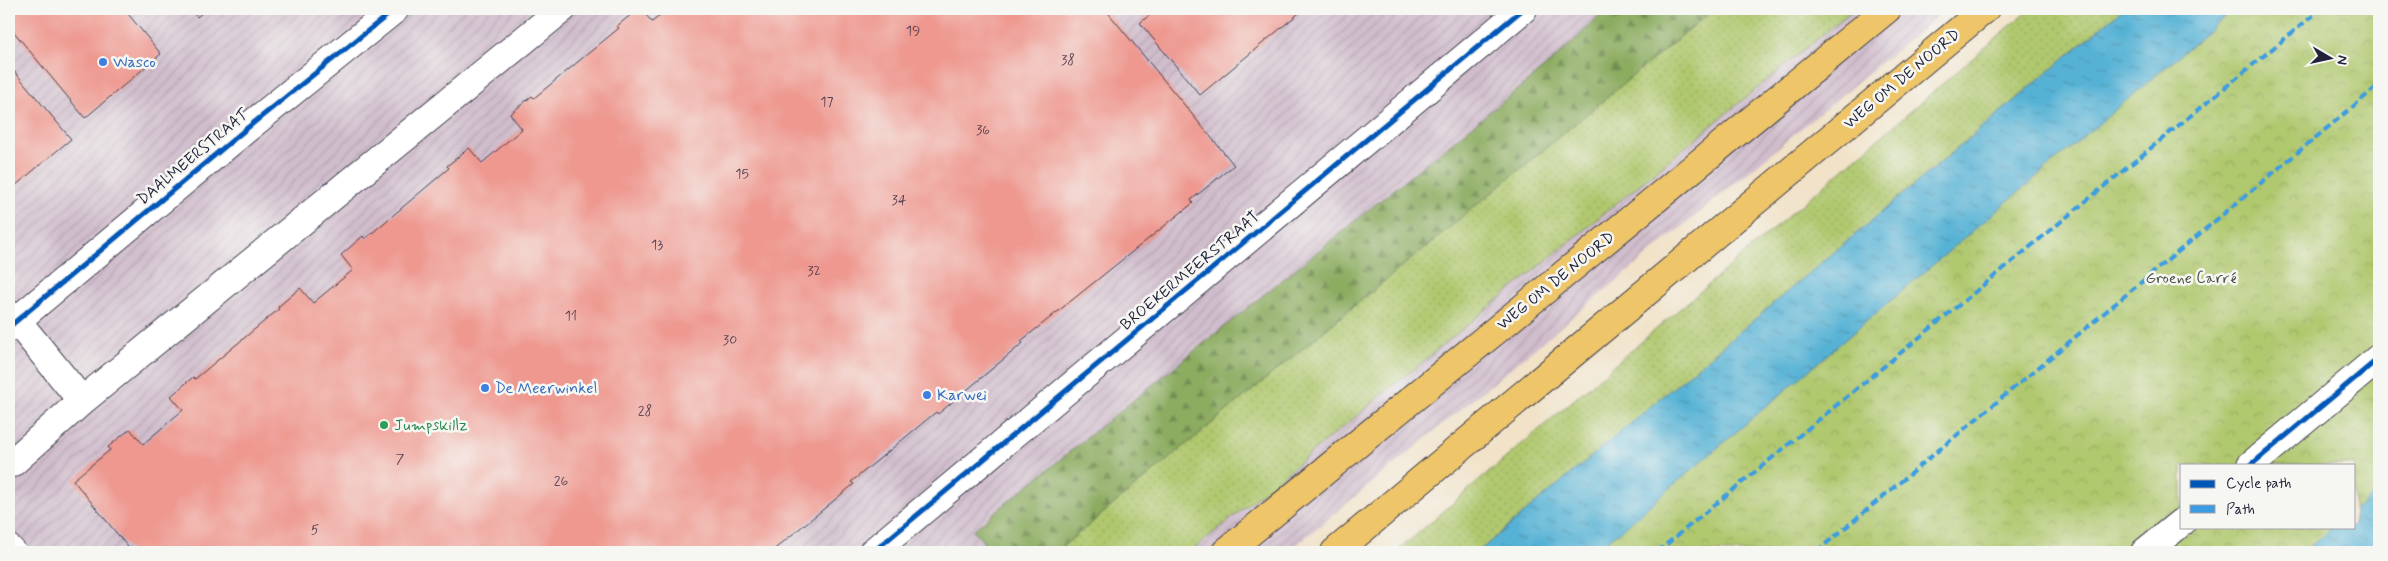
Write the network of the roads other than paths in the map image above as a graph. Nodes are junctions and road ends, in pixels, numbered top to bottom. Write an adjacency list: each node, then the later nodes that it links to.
1 (396, 9): 6 (street, DAALMEERSTRAAT)
2 (562, 9): 8 (street)
3 (1523, 9): 14 (street, BROEKERMEERSTRAAT)
4 (1887, 9): 15 (highway, WEG OM DE NOORD)
5 (1985, 9): 16 (highway, WEG OM DE NOORD)
6 (13, 324): 8 (street)
7 (2379, 358): 10 (street)
8 (82, 401): 9 (street)
9 (12, 463)
10 (2251, 464)
11 (2180, 524): 17 (street)
12 (9, 549): 13 (street)
13 (12, 552)
14 (873, 552)
15 (1226, 552)
16 (1335, 552)
17 (2145, 552)

